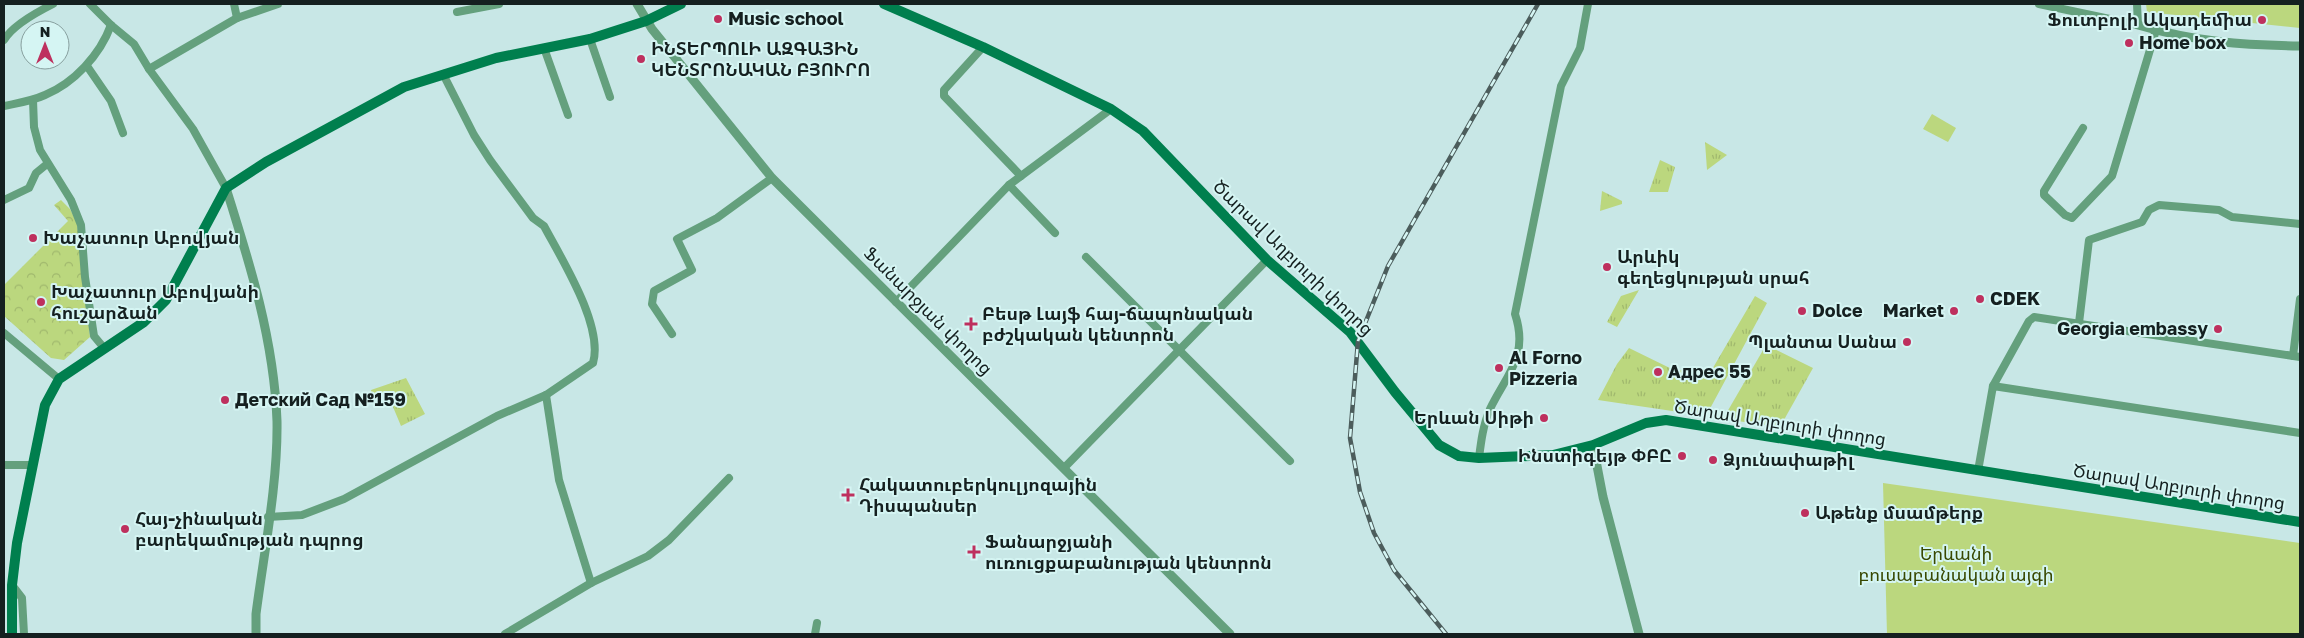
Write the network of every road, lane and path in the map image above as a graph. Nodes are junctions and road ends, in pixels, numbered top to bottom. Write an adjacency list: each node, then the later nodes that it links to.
1 (53, 4): 19 (street)
2 (90, 4): 15 (street)
3 (234, 4): 13 (street)
4 (278, 4): 13 (street)
5 (499, 4): 12 (street)
6 (637, 4): 14 (street, Ֆանարջյան փողոց)
7 (681, 4): 14 (main road)
8 (884, 4): 21 (main road, Ծարավ Աղբյուրի փողոց)
9 (1588, 4): 56 (street)
10 (2039, 4): 16 (street)
11 (2137, 4): 16 (street)
12 (456, 12)
13 (237, 18): 24 (street)
14 (646, 21): 18 (main road); 35 (street, Ֆանարջյան փողոց)
15 (111, 25): 23 (street); 24 (street)
16 (2138, 25): 17 (street)
17 (2156, 30): 20 (street); 31 (street)
18 (590, 39): 22 (main road); 26 (street)
19 (4, 40)
20 (2300, 46)
21 (983, 47): 29 (main road, Ծարավ Աղբյուրի փողոց); 34 (street)
22 (544, 48): 25 (main road); 30 (street)
23 (87, 66): 27 (street); 32 (street)
24 (149, 69): 37 (street)
25 (442, 74): 37 (main road); 53 (street)
26 (610, 97)
27 (32, 100): 28 (street); 33 (street)
28 (4, 106)
29 (1111, 109): 34 (street); 42 (main road, Ծարավ Աղբյուրի փողոց)
30 (568, 115)
31 (2083, 128)
32 (123, 133)
33 (47, 164): 38 (street); 48 (street)
34 (1021, 176): 36 (street)
35 (772, 178): 44 (street, Ֆանարջյան փողոց); 47 (street)
36 (1009, 185): 40 (street); 44 (street)
37 (225, 190): 48 (main road); 63 (street); 71 (street)
38 (4, 200)
39 (2300, 224): 45 (street)
40 (1055, 233)
41 (1086, 257): 49 (street)
42 (1267, 260): 49 (street); 56 (main road, Ծարավ Աղբյուրի փողոց)
43 (2300, 299): 50 (street)
44 (896, 302): 60 (street, Ֆանարջյան փողոց)
45 (2079, 323): 50 (street); 52 (street)
46 (4, 333): 51 (street)
47 (672, 334)
48 (104, 348): 51 (main road)
49 (1179, 350): 57 (street); 60 (street)
50 (2296, 356)
51 (58, 379): 59 (main road)
52 (1993, 386): 54 (street); 61 (street)
53 (546, 395): 63 (street); 65 (street)
54 (2300, 433)
55 (1593, 445): 56 (main road, Ծարավ Աղբյուրի փողոց); 61 (main road, Ծարավ Աղբյուրի փողոց); 76 (street)
56 (1479, 458)
57 (1290, 461)
58 (4, 465): 59 (street)
59 (32, 465): 66 (main road)
60 (1064, 468): 68 (street, Ֆանարջյան փողոց)
61 (1978, 471): 64 (main road, Ծարավ Աղբյուրի փողոց)
62 (729, 478): 65 (street)
63 (268, 517): 71 (street)
64 (2300, 522)
65 (591, 583): 72 (street)
66 (12, 585): 69 (main road); 70 (street)
67 (817, 623): 73 (street)
68 (1218, 624): 74 (street, Ֆանարջյան փողոց); 75 (street, Ֆանարջյան փողոց)
69 (12, 634)
70 (24, 634)
71 (255, 634)
72 (505, 634)
73 (815, 634)
74 (1222, 634)
75 (1230, 634)
76 (1639, 634)

